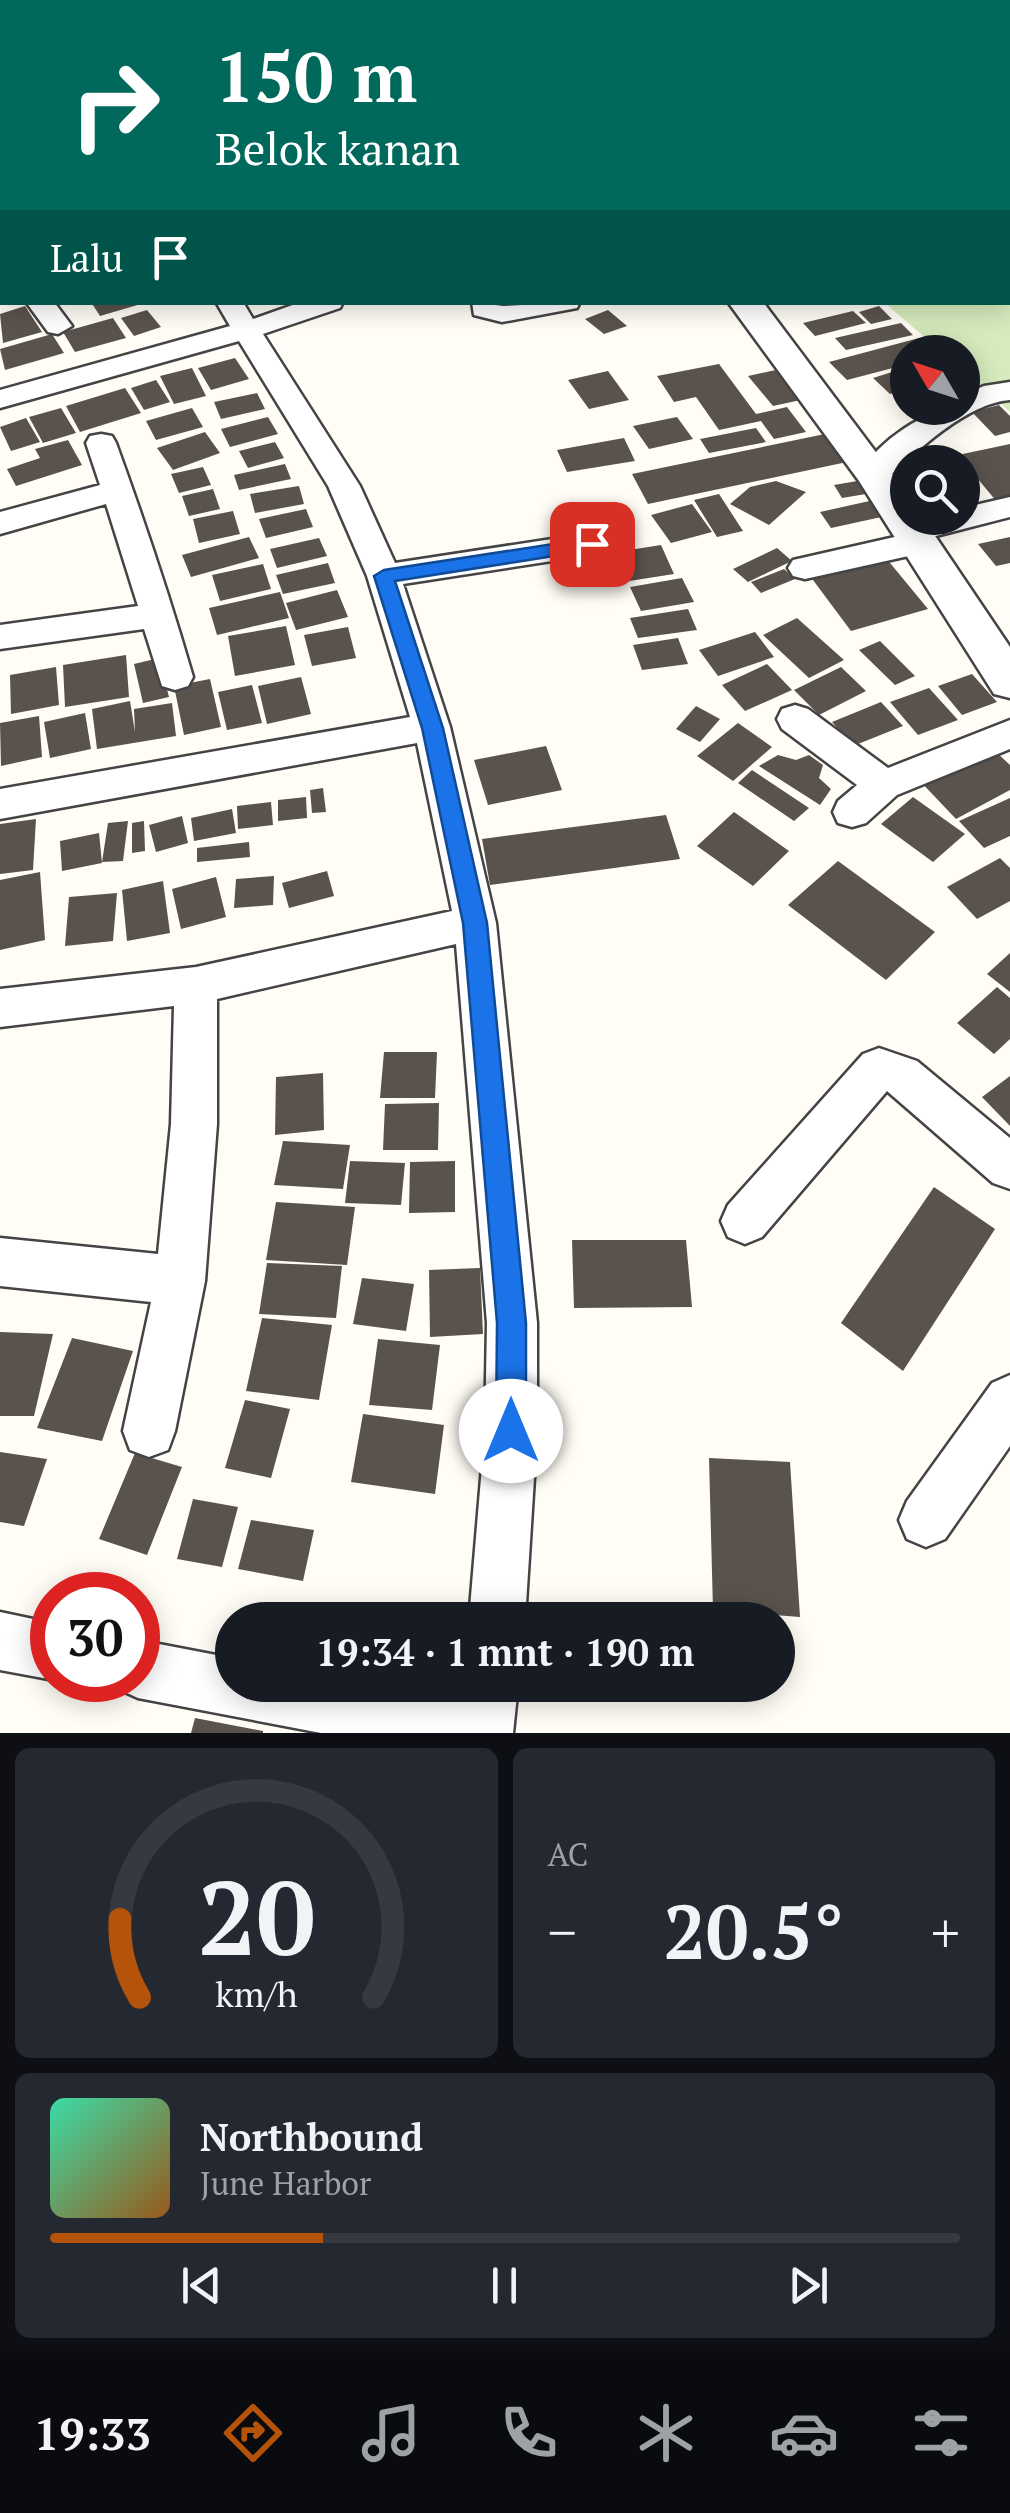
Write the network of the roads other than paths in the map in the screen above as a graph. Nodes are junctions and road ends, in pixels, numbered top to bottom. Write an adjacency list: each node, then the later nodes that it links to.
1 (41, 305): 7 (street)
2 (310, 305): 6 (street)
3 (485, 305): 4 (street)
4 (551, 305)
5 (748, 305): 13 (street)
6 (238, 316): 9 (street); 20 (street)
7 (58, 326)
8 (1010, 391): 10 (street)
9 (0, 398)
10 (980, 398)
11 (933, 425): 13 (street)
12 (101, 443): 14 (street)
13 (874, 474): 17 (street)
14 (118, 490): 16 (street); 21 (street)
15 (1010, 507): 17 (street)
16 (0, 522)
17 (916, 537): 19 (street); 24 (street)
18 (592, 544): 20 (street)
19 (805, 568)
20 (384, 576): 26 (street)
21 (158, 615): 22 (street); 23 (street)
22 (0, 637)
23 (175, 677)
24 (1010, 682)
25 (795, 718): 28 (street)
26 (432, 728): 29 (street); 31 (street)
27 (1010, 734): 28 (street)
28 (884, 785): 30 (street)
29 (0, 804)
30 (852, 812)
31 (475, 923): 32 (street); 41 (street)
32 (196, 984): 33 (street); 37 (street)
33 (0, 1008)
34 (1010, 1168): 35 (street)
35 (744, 1221)
36 (0, 1262): 37 (street)
37 (180, 1281): 39 (street)
38 (1010, 1401): 40 (street)
39 (149, 1431)
40 (926, 1520)
41 (498, 1602)
42 (0, 1641): 43 (street)
43 (30, 1647)
44 (160, 1674): 46 (street)
45 (486, 1702): 46 (street)
46 (480, 1733)

